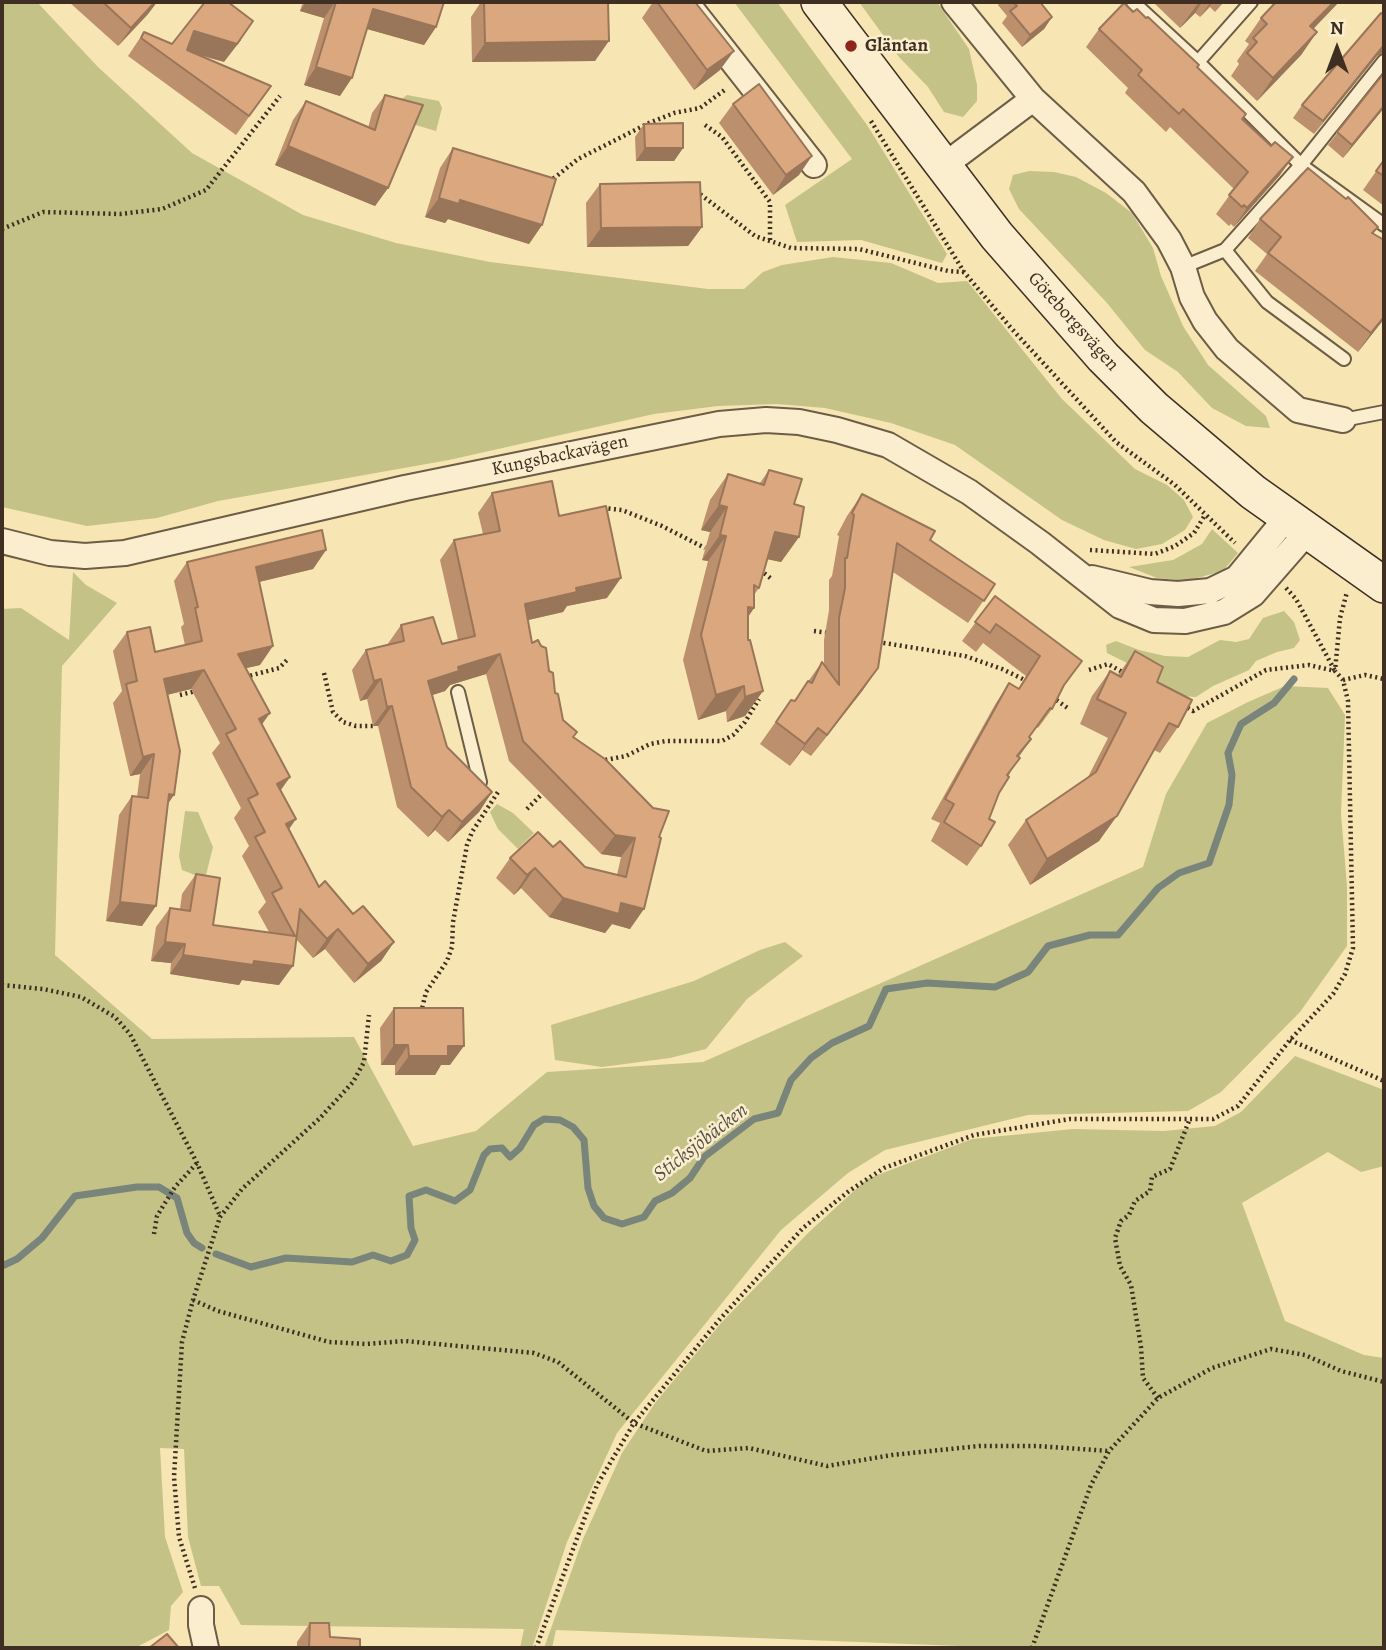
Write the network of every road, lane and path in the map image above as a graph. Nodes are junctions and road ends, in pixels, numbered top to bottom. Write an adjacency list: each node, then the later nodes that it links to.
1 (686, 2): 8 (street)
2 (819, 2): 14 (street, Göteborgsvägen)
3 (954, 2): 10 (street)
4 (1133, 2): 7 (lane)
5 (1251, 2): 7 (lane)
6 (1384, 61): 12 (lane)
7 (1198, 62): 12 (lane)
8 (744, 76): 13 (street); 16 (path)
9 (280, 96): 18 (path)
10 (1033, 99): 14 (street); 21 (street)
11 (705, 125): 19 (path)
12 (1301, 164): 17 (lane); 20 (lane)
13 (814, 165)
14 (942, 167): 28 (street, Göteborgsvägen)
15 (688, 184): 19 (path)
16 (544, 187)
17 (1384, 225)
18 (2, 229)
19 (770, 242): 22 (path)
20 (1225, 250): 21 (lane); 23 (lane)
21 (1183, 267): 25 (street)
22 (964, 272)
23 (1344, 359)
24 (1384, 412): 25 (lane)
25 (1343, 420)
26 (603, 508): 31 (path)
27 (1205, 515): 30 (path)
28 (1298, 524): 30 (street, Kungsbackavägen); 34 (street, Göteborgsvägen)
29 (2, 541): 30 (street, Kungsbackavägen)
30 (1041, 543)
31 (705, 548)
32 (756, 567): 33 (path)
33 (773, 580)
34 (1384, 585)
35 (1347, 592): 41 (path)
36 (814, 631): 37 (path)
37 (833, 634)
38 (875, 642): 47 (path)
39 (287, 660): 45 (path)
40 (1089, 670): 43 (path)
41 (1335, 671): 46 (path); 53 (path)
42 (324, 673): 55 (path)
43 (1128, 675)
44 (1384, 679): 46 (path)
45 (234, 680)
46 (1343, 680): 64 (path)
47 (1030, 682)
48 (201, 689): 50 (path)
49 (458, 692): 57 (lane)
50 (180, 695)
51 (1049, 695): 54 (path)
52 (759, 699): 56 (path)
53 (1181, 704)
54 (1069, 709)
55 (373, 726)
56 (590, 762)
57 (480, 782)
58 (551, 784): 60 (path)
59 (498, 792): 62 (path)
60 (527, 809)
61 (2, 985): 67 (path)
62 (421, 1014)
63 (369, 1015): 68 (path)
64 (1290, 1040): 65 (path); 66 (path)
65 (1384, 1081)
66 (1189, 1121): 72 (path); 73 (path)
67 (197, 1163): 68 (path); 69 (path)
68 (220, 1217): 70 (path)
69 (154, 1234)
70 (193, 1300): 73 (path); 75 (path)
71 (1384, 1382): 72 (path)
72 (1158, 1398): 74 (path)
73 (634, 1423): 74 (path); 77 (path)
74 (1109, 1451): 78 (path)
75 (201, 1609): 76 (street)
76 (206, 1648)
77 (536, 1648)
78 (1032, 1648)

